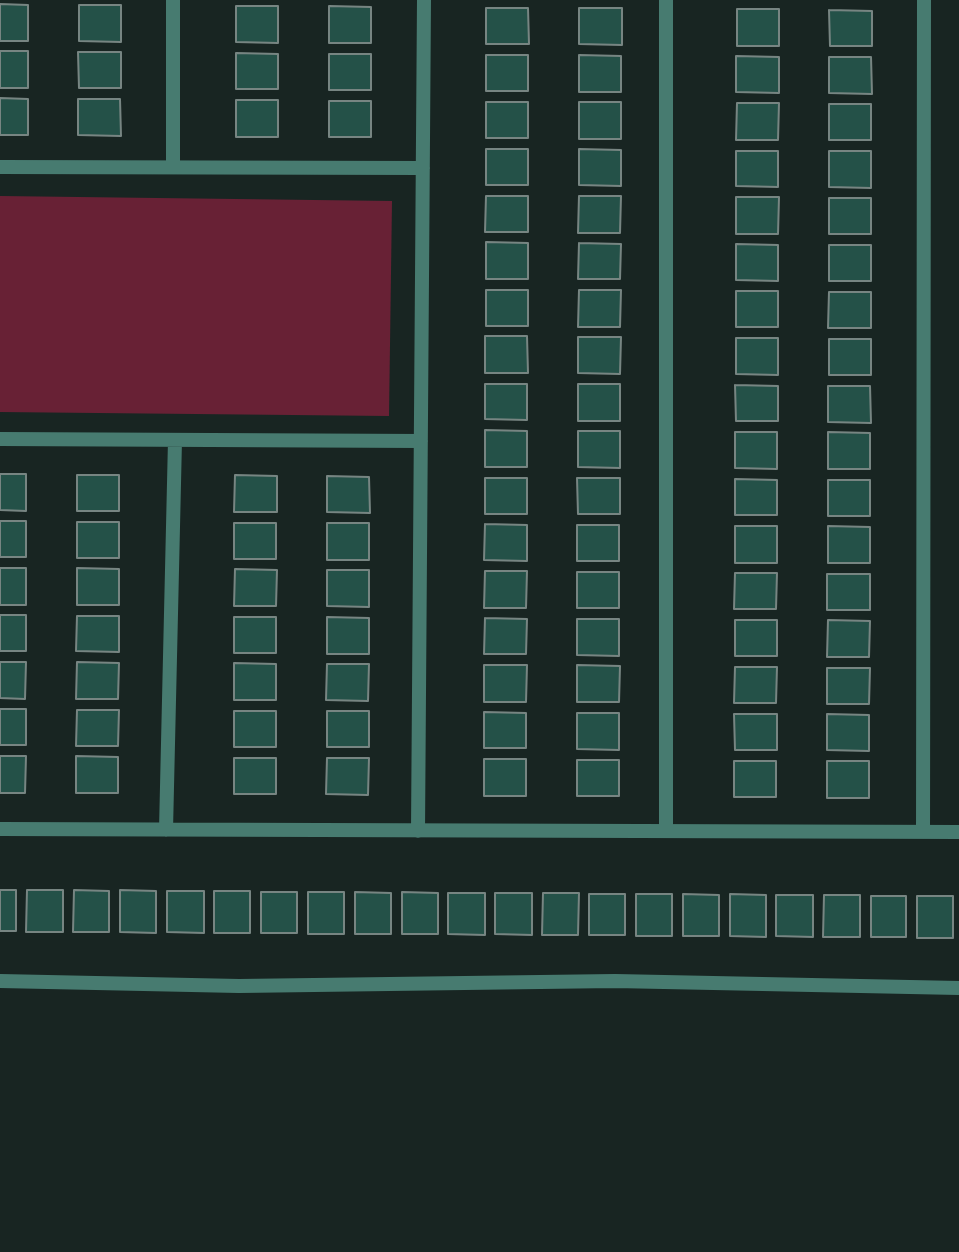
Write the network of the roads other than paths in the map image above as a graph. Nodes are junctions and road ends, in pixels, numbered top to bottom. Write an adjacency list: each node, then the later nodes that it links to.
1 (173, 0): 6 (street)
2 (424, 0): 7 (street)
3 (666, 0): 14 (street)
4 (924, 0): 15 (street)
5 (0, 167): 6 (street)
6 (173, 167): 7 (street)
7 (423, 168): 10 (street)
8 (0, 439): 9 (street)
9 (175, 440): 10 (street); 12 (street)
10 (421, 441): 13 (street)
11 (0, 829): 12 (street)
12 (166, 830): 13 (street)
13 (418, 831): 14 (street)
14 (666, 831): 15 (street)
15 (923, 832): 16 (street)
16 (959, 832)
17 (0, 981): 18 (street)
18 (959, 988)

